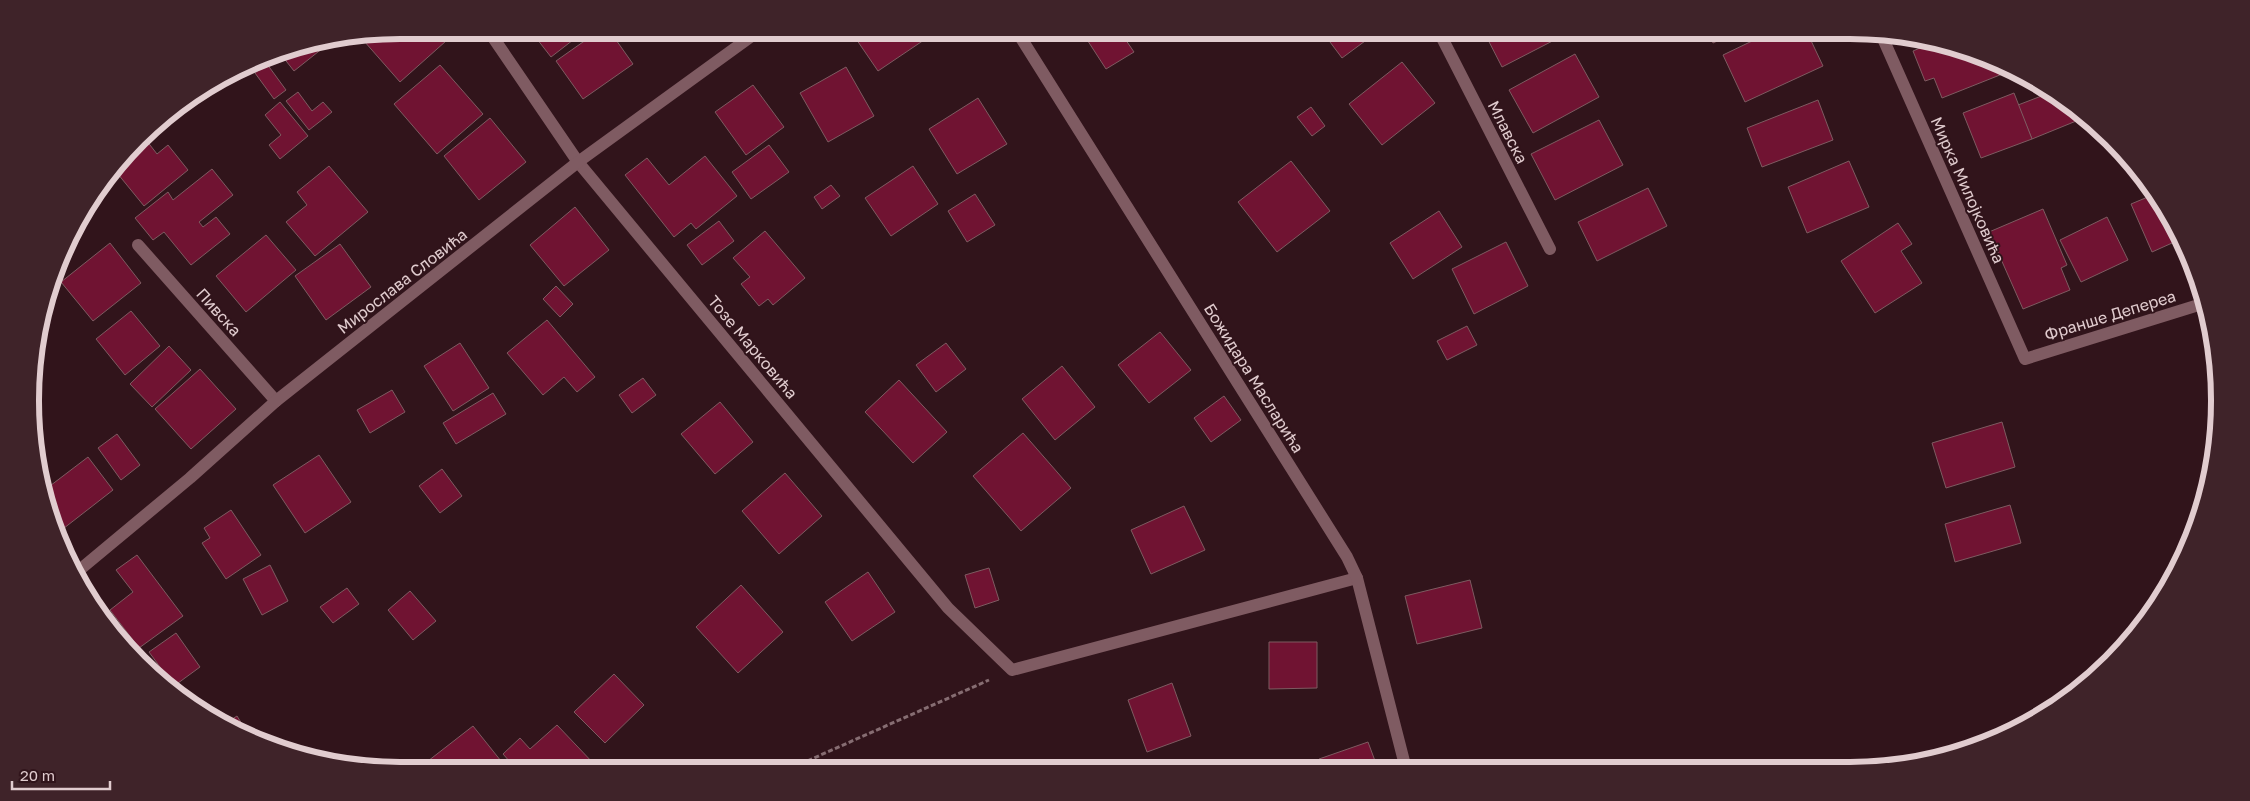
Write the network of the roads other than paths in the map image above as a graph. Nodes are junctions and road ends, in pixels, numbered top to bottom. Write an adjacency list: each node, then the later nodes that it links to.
1 (494, 39): 6 (street, Тозе Марковића)
2 (748, 39): 6 (street, Мирослава Словића)
3 (1022, 39): 13 (street, Божидара Масларића)
4 (1443, 39): 8 (street, Млавска)
5 (1884, 41): 10 (street, Мирка Милојковића)
6 (578, 162): 11 (street, Мирослава Словића); 13 (street, Тозе Марковића)
7 (138, 245): 11 (street, Пивска)
8 (1550, 250)
9 (2198, 305): 10 (street, Франше Депереа)
10 (2025, 359)
11 (276, 401): 12 (street, Мирослава Словића)
12 (81, 569)
13 (1357, 578): 14 (street, Божидара Масларића)
14 (1404, 762)

